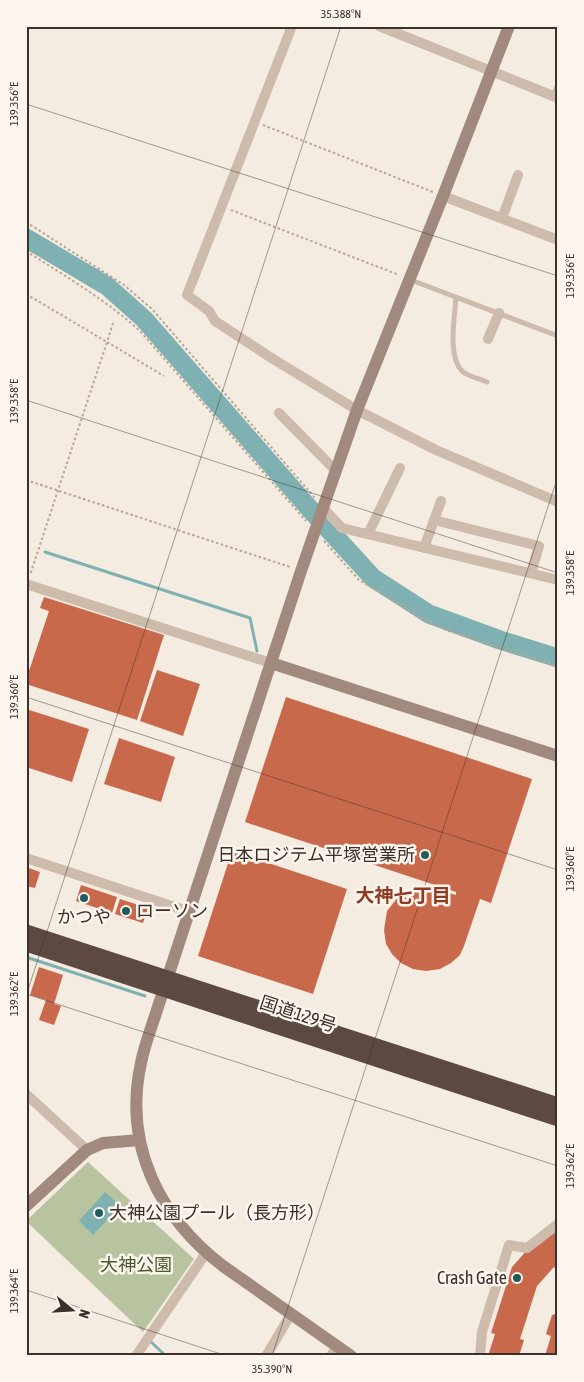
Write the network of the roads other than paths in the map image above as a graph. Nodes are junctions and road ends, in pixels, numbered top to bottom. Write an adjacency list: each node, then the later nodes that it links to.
1 (292, 26): 17 (street)
2 (379, 26): 4 (street)
3 (509, 26): 4 (street)
4 (491, 72): 6 (street); 8 (street)
5 (558, 84): 6 (lane)
6 (555, 97)
7 (518, 175): 9 (street)
8 (444, 196): 9 (street); 11 (street)
9 (502, 218): 10 (street)
10 (558, 240)
11 (410, 279): 12 (lane); 17 (street)
12 (456, 297): 13 (lane); 16 (lane)
13 (499, 313): 14 (lane); 15 (street)
14 (558, 336)
15 (488, 339)
16 (487, 382)
17 (357, 410): 20 (street); 22 (street)
18 (279, 413): 20 (street)
19 (400, 468): 25 (street)
20 (336, 471): 23 (street)
21 (442, 501): 24 (street)
22 (558, 502)
23 (323, 509): 25 (street); 30 (street)
24 (434, 520): 26 (street); 27 (street)
25 (368, 534): 26 (street)
26 (424, 548): 27 (street)
27 (531, 573): 28 (street)
28 (558, 580)
29 (27, 584): 30 (street)
30 (271, 663): 31 (street); 33 (street)
31 (558, 756)
32 (26, 858): 33 (street)
33 (190, 912): 36 (street)
34 (26, 932): 36 (highway, 国道129号)
35 (26, 944): 36 (highway, 国道129号)
36 (166, 984): 38 (highway, 国道129号); 39 (highway, 国道129号); 40 (street)
37 (26, 1094): 41 (street)
38 (558, 1105)
39 (558, 1119)
40 (140, 1140): 41 (street); 44 (street)
41 (87, 1150): 42 (street)
42 (26, 1206)
43 (558, 1224): 50 (street)
44 (206, 1253): 45 (street); 47 (street)
45 (291, 1314): 46 (street); 48 (street)
46 (334, 1351): 49 (street)
47 (136, 1356)
48 (266, 1356)
49 (351, 1356)
50 (480, 1356)

